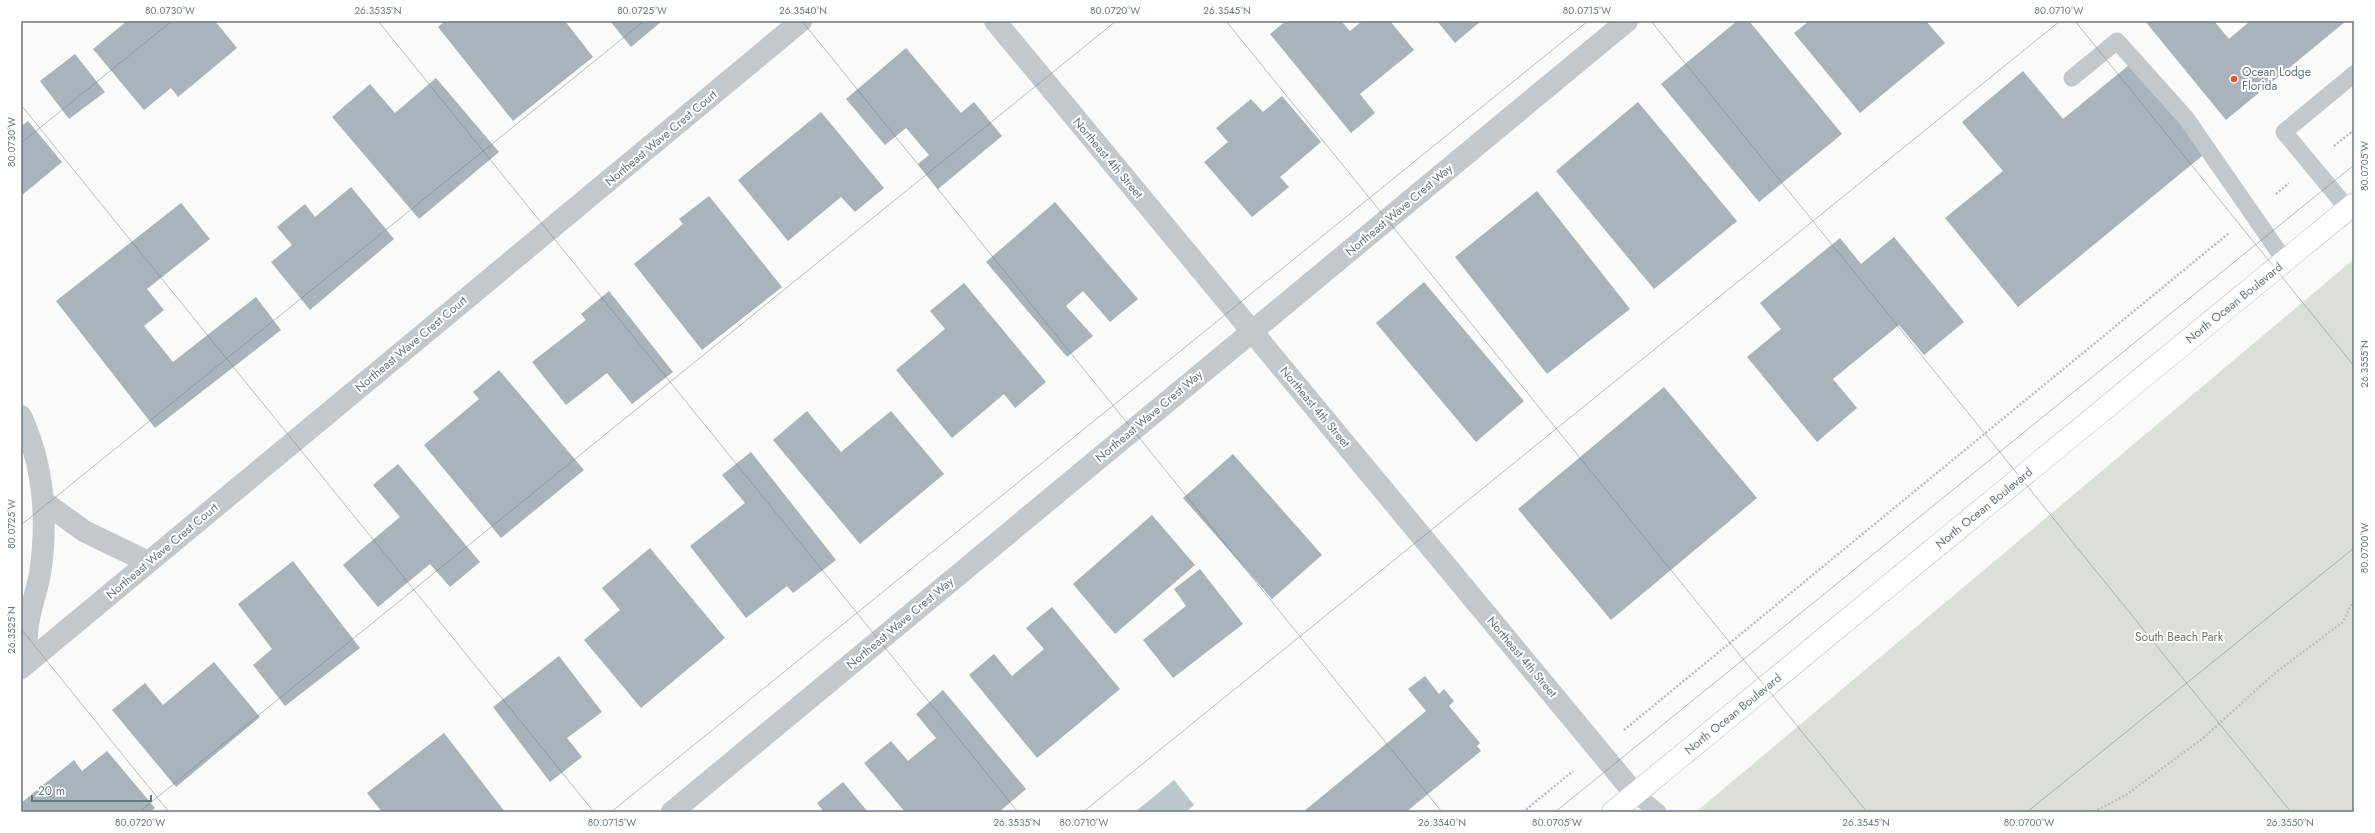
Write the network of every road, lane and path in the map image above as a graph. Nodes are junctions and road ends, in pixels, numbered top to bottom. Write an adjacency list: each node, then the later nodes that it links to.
1 (801, 21): 14 (street, Northeast Wave Crest Court)
2 (995, 21): 11 (street, Northeast 4th Street)
3 (1627, 21): 11 (street, Northeast Wave Crest Way)
4 (2354, 74): 7 (lane)
5 (2072, 78): 9 (lane)
6 (2354, 130): 7 (path)
7 (2312, 164): 8 (lane); 9 (path)
8 (2351, 206): 10 (main road, North Ocean Boulevard)
9 (2252, 213): 10 (lane); 17 (path)
10 (2285, 261): 18 (main road, North Ocean Boulevard)
11 (1252, 331): 17 (street, Northeast 4th Street); 19 (street, Northeast Wave Crest Way)
12 (21, 416): 13 (street)
13 (44, 502): 14 (street); 16 (street)
14 (148, 562): 16 (street, Northeast Wave Crest Court)
15 (2354, 599): 23 (path)
16 (25, 665)
17 (1599, 751): 18 (street, Northeast 4th Street); 20 (path)
18 (1635, 794): 21 (main road, North Ocean Boulevard); 22 (lane)
19 (672, 812)
20 (1523, 812)
21 (1613, 812)
22 (1658, 812)
23 (2094, 812)

